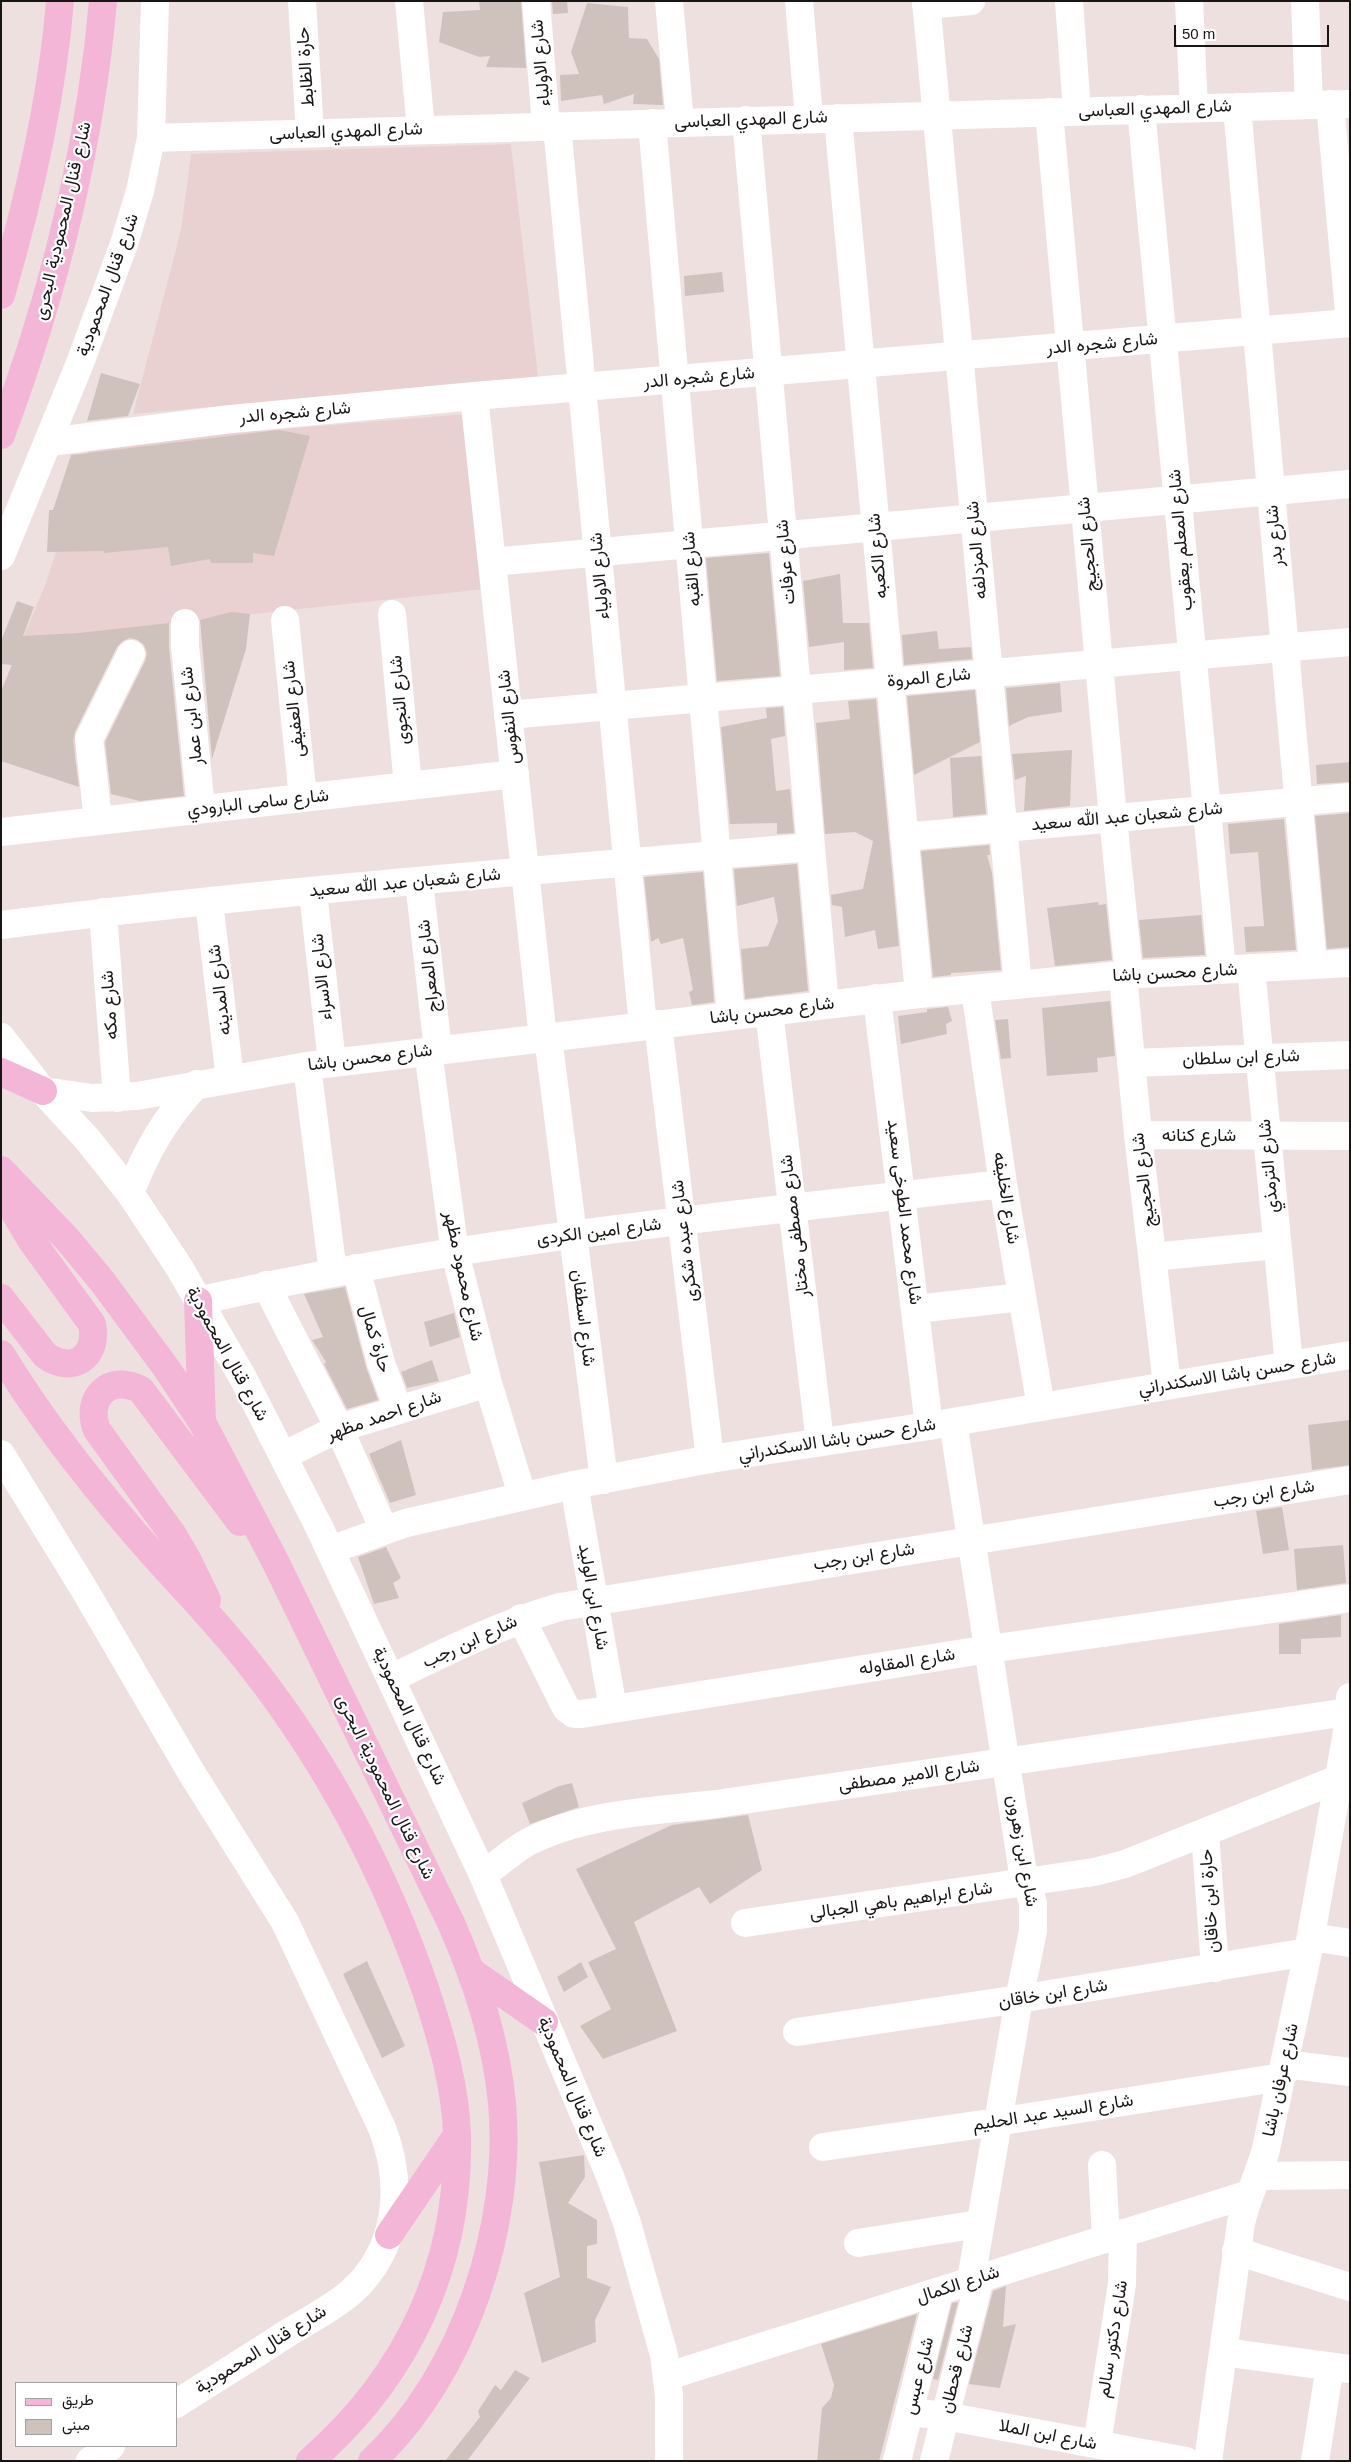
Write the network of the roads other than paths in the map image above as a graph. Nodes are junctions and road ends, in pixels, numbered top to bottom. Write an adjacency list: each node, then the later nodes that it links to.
1 (60, 1): 30 (main road)
2 (102, 1): 41 (main road, شارع قنال المحمودية البحرى)
3 (155, 1): 29 (street, شارع قنال المحمودية)
4 (302, 1): 28 (street, حارة الظابط)
5 (409, 1): 27 (street)
6 (536, 1): 26 (street, شارع الاولياء)
7 (669, 1): 24 (street)
8 (799, 1): 21 (street)
9 (971, 1): 13 (street)
10 (1069, 1): 18 (street)
11 (1188, 1): 16 (street)
12 (1305, 1): 14 (street)
13 (926, 3): 20 (street, شارع المزدلفه)
14 (1329, 104): 15 (street, شارع المهدي العباسى); 31 (street)
15 (1237, 107): 16 (street, شارع المهدي العباسى); 32 (street, شارع بدر)
16 (1194, 108): 17 (street, شارع المهدي العباسى)
17 (1140, 109): 18 (street, شارع المهدي العباسى); 33 (street, شارع المعلم يعقوب)
18 (1077, 111): 19 (street, شارع المهدي العباسى)
19 (1049, 112): 20 (street, شارع المهدي العباسى); 34 (street, شارع الحجيج)
20 (936, 115): 22 (street, شارع المهدي العباسى); 35 (street, شارع المزدلفه)
21 (809, 118): 22 (street, شارع المهدي العباسى); 23 (street, شارع المهدي العباسى)
22 (838, 118): 36 (street, شارع الكعبه)
23 (746, 120): 24 (street, شارع المهدي العباسى); 37 (street, شارع عرفات)
24 (680, 122): 25 (street, شارع المهدي العباسى)
25 (652, 123): 26 (street, شارع المهدي العباسى); 38 (street, شارع القبه)
26 (552, 126): 27 (street, شارع المهدي العباسى); 39 (street, شارع الاولياء)
27 (421, 129): 28 (street, شارع المهدي العباسى)
28 (310, 133): 29 (street, شارع المهدي العباسى)
29 (151, 138): 42 (street, شارع قنال المحمودية)
30 (1, 295)
31 (1350, 323): 32 (street, شارع شجره الدر)
32 (1257, 331): 33 (street, شارع شجره الدر); 44 (street, شارع بدر)
33 (1162, 339): 34 (street, شارع شجره الدر); 45 (street, شارع المعلم يعقوب)
34 (1070, 346): 35 (street, شارع شجره الدر); 46 (street, شارع الحجيج)
35 (958, 356): 36 (street, شارع شجره الدر); 47 (street, شارع المزدلفه)
36 (861, 364): 37 (street, شارع شجره الدر); 48 (street, شارع الكعبه)
37 (769, 372): 38 (street, شارع شجره الدر); 49 (street, شارع عرفات)
38 (675, 380): 39 (street, شارع شجره الدر); 50 (street, شارع القبه)
39 (582, 387): 40 (street, شارع شجره الدر); 51 (street, شارع الاولياء)
40 (474, 396): 42 (street, شارع شجره الدر); 53 (street, شارع النفوس)
41 (1, 435)
42 (49, 442): 52 (street, شارع قنال المحمودية)
43 (1350, 484): 44 (street)
44 (1271, 491): 45 (street); 58 (street, شارع بدر)
45 (1178, 500): 46 (street); 60 (street, شارع المعلم يعقوب)
46 (1085, 508): 47 (street); 61 (street, شارع الحجيج)
47 (974, 518): 48 (street); 62 (street, شارع المزدلفه)
48 (876, 527): 49 (street); 63 (street, شارع الكعبه)
49 (783, 536): 50 (street); 64 (street, شارع عرفات)
50 (690, 544): 51 (street); 65 (street, شارع القبه)
51 (598, 552): 53 (street); 66 (street, شارع الاولياء)
52 (1, 556)
53 (492, 562): 67 (street, شارع النفوس)
54 (392, 614): 69 (street, شارع النجوى)
55 (286, 620): 71 (street, شارع العفيفى)
56 (185, 623): 73 (street, شارع ابن عمار)
57 (1350, 642): 58 (street, شارع المروة)
58 (1284, 647): 60 (street, شارع المروة); 72 (street, شارع بدر)
59 (131, 654): 76 (street)
60 (1192, 655): 61 (street, شارع المروة); 74 (street, شارع المعلم يعقوب)
61 (1099, 664): 62 (street, شارع المروة); 75 (street, شارع الحجيج)
62 (988, 673): 63 (street, شارع المروة); 77 (street, شارع المزدلفه)
63 (890, 682): 64 (street, شارع المروة); 79 (street, شارع الكعبه)
64 (797, 690): 65 (street, شارع المروة); 80 (street, شارع عرفات)
65 (703, 698): 66 (street, شارع المروة); 81 (street, شارع القبه)
66 (612, 706): 67 (street, شارع المروة); 82 (street, شارع الاولياء)
67 (508, 715): 68 (street, شارع النفوس)
68 (515, 774): 69 (street, شارع سامى البارودي); 83 (street, شارع النفوس)
69 (408, 786): 71 (street, شارع سامى البارودي)
70 (1350, 797): 72 (street, شارع شعبان عبد الله سعيد)
71 (303, 798): 73 (street, شارع سامى البارودي)
72 (1298, 802): 74 (street, شارع شعبان عبد الله سعيد); 90 (street, شارع بدر)
73 (201, 809): 76 (street, شارع سامى البارودي)
74 (1207, 810): 75 (street, شارع شعبان عبد الله سعيد); 92 (street, شارع المعلم يعقوب)
75 (1112, 818): 77 (street, شارع شعبان عبد الله سعيد); 93 (street, شارع الحجيج)
76 (98, 820): 78 (street, شارع سامى البارودي)
77 (1003, 828): 79 (street, شارع شعبان عبد الله سعيد); 94 (street, شارع المزدلفه)
78 (1, 832)
79 (904, 837): 96 (street, شارع الكعبه)
80 (810, 847): 81 (street, شارع شعبان عبد الله سعيد); 98 (street, شارع عرفات)
81 (716, 855): 82 (street, شارع شعبان عبد الله سعيد); 100 (street, شارع القبه)
82 (627, 862): 83 (street, شارع شعبان عبد الله سعيد); 101 (street, شارع الاولياء)
83 (525, 871): 84 (street, شارع شعبان عبد الله سعيد); 102 (street, شارع النفوس)
84 (419, 882): 85 (street, شارع شعبان عبد الله سعيد); 104 (street, شارع المعراج)
85 (313, 892): 86 (street, شارع شعبان عبد الله سعيد); 108 (street, شارع الاسراء)
86 (209, 902): 87 (street, شارع شعبان عبد الله سعيد); 110 (street, شارع المدينه)
87 (103, 912): 88 (street, شارع شعبان عبد الله سعيد); 113 (street, شارع مكه)
88 (1, 925)
89 (1350, 963): 90 (street, شارع محسن باشا)
90 (1313, 965): 91 (street, شارع محسن باشا)
91 (1250, 968): 92 (street, شارع محسن باشا); 106 (street, شارع الترمذي)
92 (1222, 970): 93 (street, شارع محسن باشا)
93 (1126, 975): 94 (street, شارع محسن باشا); 107 (street, شارع الحجيج)
94 (1018, 985): 95 (street, شارع محسن باشا)
95 (975, 989): 96 (street, شارع محسن باشا); 118 (street, شارع الخليفه)
96 (919, 994): 97 (street, شارع محسن باشا)
97 (877, 998): 98 (street, شارع محسن باشا); 121 (street, شارع محمد الطوخى سعيد)
98 (825, 1004): 99 (street, شارع محسن باشا)
99 (769, 1011): 100 (street, شارع محسن باشا); 122 (street, شارع مصطفى مختار)
100 (731, 1015): 101 (street, شارع محسن باشا)
101 (650, 1025): 102 (street, شارع محسن باشا); 123 (street, شارع عبده شكرى)
102 (546, 1037): 104 (street, شارع محسن باشا); 124 (street, شارع اسطفان)
103 (1, 1038): 112 (street, شارع قنال المحمودية)
104 (433, 1051): 108 (street, شارع محسن باشا); 126 (street, شارع محمود مظهر)
105 (1350, 1054): 106 (street, شارع ابن سلطان)
106 (1259, 1058): 107 (street, شارع ابن سلطان); 115 (street, شارع الترمذي)
107 (1131, 1063): 114 (street, شارع الحجيج)
108 (320, 1064): 110 (street, شارع محسن باشا); 128 (street, شارع الاسراء)
109 (1, 1072): 112 (main road)
110 (230, 1079): 111 (street, شارع محسن باشا)
111 (197, 1084): 113 (street, شارع محسن باشا); 120 (street)
112 (43, 1091): 113 (street, شارع محسن باشا); 120 (street, شارع قنال المحمودية)
113 (117, 1098)
114 (1138, 1136): 115 (street, شارع كنانه); 127 (street, شارع الحجيج)
115 (1267, 1136): 116 (street, شارع كنانه); 125 (street, شارع الترمذي)
116 (1350, 1136)
117 (1, 1170): 141 (main road, شارع قنال المحمودية البحرى)
118 (1003, 1184): 121 (street, شارع امين الكردى); 130 (street, شارع الخليفه)
119 (1, 1189): 131 (main road)
120 (130, 1193): 132 (street, شارع قنال المحمودية)
121 (902, 1196): 122 (street, شارع امين الكردى); 133 (street, شارع محمد الطوخى سعيد)
122 (793, 1209): 123 (street, شارع امين الكردى); 144 (street, شارع مصطفى مختار)
123 (682, 1222): 124 (street, شارع امين الكردى); 147 (street, شارع عبده شكرى)
124 (572, 1235): 126 (street, شارع امين الكردى); 148 (street, شارع اسطفان)
125 (1276, 1245): 127 (street); 136 (street, شارع الترمذي)
126 (455, 1253): 128 (street, شارع امين الكردى); 137 (street, شارع محمود مظهر)
127 (1152, 1257): 138 (street, شارع الحجيج)
128 (344, 1270): 129 (street, شارع امين الكردى); 140 (street, حارة كمال)
129 (266, 1285): 132 (street, شارع امين الكردى); 143 (street)
130 (1022, 1297): 133 (street); 139 (street, شارع الخليفه)
131 (1, 1298)
132 (198, 1300): 141 (main road); 146 (street, شارع قنال المحمودية)
133 (916, 1309): 142 (street, شارع محمد الطوخى سعيد)
134 (1, 1354): 159 (main road)
135 (1350, 1355): 136 (street, شارع حسن باشا الاسكندراني)
136 (1289, 1365): 138 (street, شارع حسن باشا الاسكندراني)
137 (488, 1383): 140 (street, شارع احمد مظهر); 151 (street, شارع محمود مظهر)
138 (1167, 1385): 139 (street, شارع حسن باشا الاسكندراني)
139 (1041, 1407): 142 (street, شارع حسن باشا الاسكندراني)
140 (398, 1409): 143 (street, شارع احمد مظهر)
141 (202, 1422): 155 (main road, شارع قنال المحمودية البحرى)
142 (941, 1424): 144 (street, شارع حسن باشا الاسكندراني); 153 (street, شارع ابن زهرون)
143 (339, 1428): 146 (street, شارع احمد مظهر); 152 (street)
144 (820, 1442): 147 (street, شارع حسن باشا الاسكندراني)
145 (1, 1454): 186 (street, شارع قنال المحمودية)
146 (283, 1456): 154 (street, شارع قنال المحمودية)
147 (710, 1459): 148 (street, شارع حسن باشا الاسكندراني)
148 (604, 1480): 150 (street, شارع حسن باشا الاسكندراني)
149 (1350, 1480): 153 (street, شارع ابن رجب)
150 (574, 1485): 151 (street, شارع حسن باشا الاسكندراني); 157 (street, شارع ابن الوليد)
151 (522, 1495): 152 (street, شارع حسن باشا الاسكندراني)
152 (384, 1530): 154 (street, شارع حسن باشا الاسكندراني)
153 (972, 1540): 157 (street, شارع ابن رجب); 160 (street, شارع ابن زهرون)
154 (330, 1550): 161 (street, شارع قنال المحمودية)
155 (276, 1562): 159 (main road); 173 (main road, شارع قنال المحمودية البحرى)
156 (1350, 1598): 160 (street, شارع المقاوله)
157 (593, 1600): 158 (street, شارع ابن رجب); 162 (street, شارع ابن الوليد)
158 (521, 1618): 161 (street, شارع ابن رجب); 162 (street, شارع المقاوله)
159 (218, 1624): 180 (main road)
160 (989, 1649): 162 (street, شارع المقاوله); 164 (street, شارع ابن زهرون)
161 (392, 1678): 167 (street, شارع قنال المحمودية)
162 (613, 1709)
163 (1348, 1721): 164 (street, شارع الامير مصطفى); 165 (street, شارع عرفان باشا)
164 (1007, 1761): 167 (street, شارع الامير مصطفى); 168 (street, شارع ابن زهرون)
165 (1338, 1779): 166 (street, شارع ابراهيم باهي الجبالى); 171 (street, شارع عرفان باشا)
166 (1205, 1833): 168 (street, شارع ابراهيم باهي الجبالى); 172 (street, حارة ابن خاقان)
167 (483, 1875): 175 (street, شارع قنال المحمودية)
168 (1029, 1883): 169 (street, شارع ابراهيم باهي الجبالى); 174 (street, شارع ابن زهرون)
169 (745, 1923)
170 (1350, 1943): 171 (street, شارع ابن خاقان)
171 (1310, 1944): 172 (street, شارع ابن خاقان); 177 (street, شارع عرفان باشا)
172 (1215, 1968): 174 (street, شارع ابن خاقان)
173 (472, 1972): 175 (main road); 203 (main road, شارع قنال المحمودية البحرى)
174 (1019, 2000): 176 (street, شارع ابن خاقان); 179 (street, شارع ابن زهرون)
175 (544, 2022): 195 (street, شارع قنال المحمودية)
176 (798, 2032)
177 (1283, 2070): 178 (street, شارع السيد عبد الحليم); 179 (street, شارع السيد عبد الحليم); 184 (street, شارع عرفان باشا)
178 (1350, 2072)
179 (997, 2122): 181 (street, شارع السيد عبد الحليم); 185 (street, شارع ابن زهرون)
180 (457, 2135): 186 (main road); 202 (main road)
181 (824, 2147)
182 (1102, 2165): 187 (street, شارع دكتور سالم)
183 (1350, 2175): 184 (street, شارع الكمال)
184 (1254, 2185): 187 (street, شارع الكمال); 189 (street, شارع عرفان باشا)
185 (979, 2224): 188 (street); 190 (street, شارع ابن زهرون)
186 (389, 2235): 196 (street, شارع قنال المحمودية)
187 (1114, 2236): 190 (street, شارع الكمال); 199 (street, شارع دكتور سالم)
188 (858, 2243)
189 (1236, 2250): 191 (street); 193 (street, شارع عرفان باشا)
190 (975, 2279): 192 (street, شارع الكمال); 198 (street, شارع قحطان)
191 (1350, 2287)
192 (939, 2292): 195 (street, شارع الكمال); 197 (street, شارع عبس)
193 (1223, 2352): 194 (street); 208 (street, شارع عرفان باشا)
194 (1340, 2368): 209 (street)
195 (668, 2376): 204 (street, شارع قنال المحمودية)
196 (178, 2403)
197 (910, 2412): 198 (street, شارع ابن الملا); 205 (street, شارع عبس)
198 (945, 2416): 199 (street, شارع ابن الملا); 206 (street, شارع قحطان)
199 (1096, 2444): 207 (street, شارع ابن الملا)
200 (111, 2447): 201 (street)
201 (90, 2461)
202 (310, 2461)
203 (372, 2461)
204 (669, 2461)
205 (897, 2461)
206 (934, 2461)
207 (1186, 2461)
208 (1208, 2461)
209 (1315, 2461)

